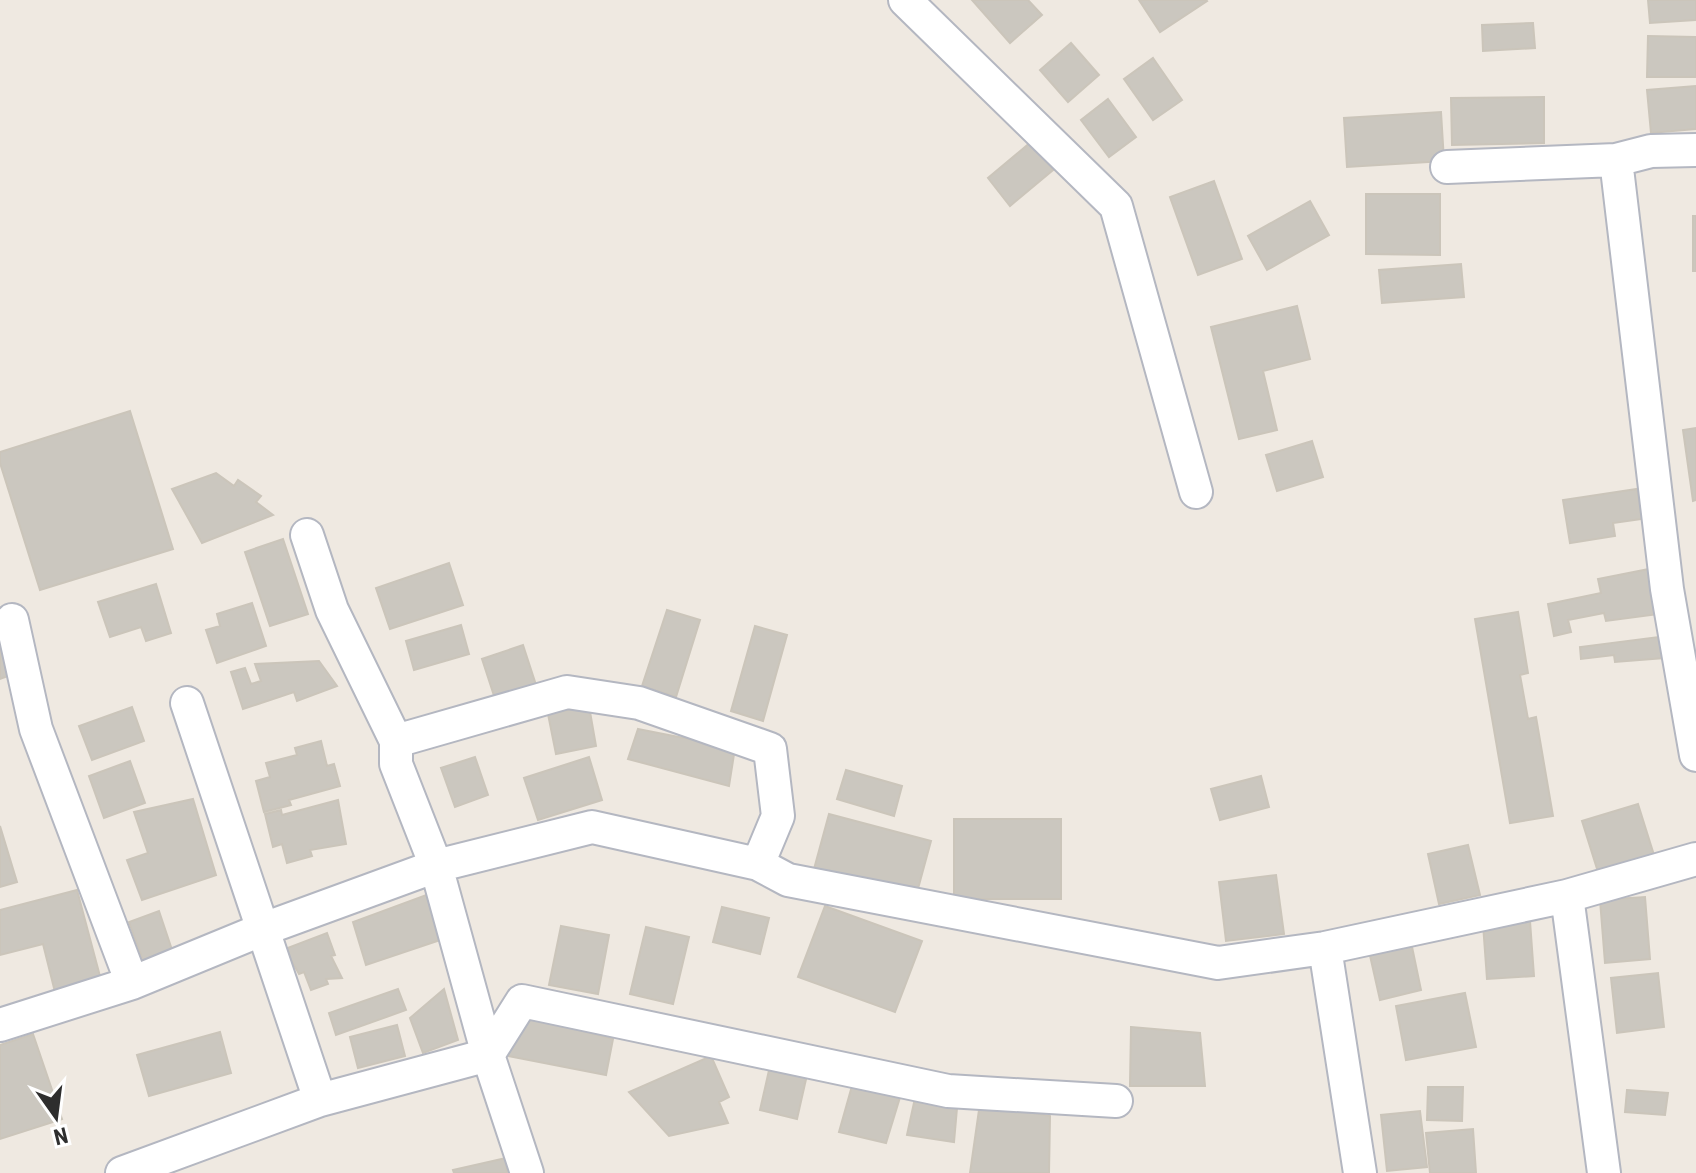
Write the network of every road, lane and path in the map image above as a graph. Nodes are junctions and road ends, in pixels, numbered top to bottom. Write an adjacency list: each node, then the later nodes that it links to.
1 (905, 0): 5 (street)
2 (1696, 150): 3 (street)
3 (1616, 160): 4 (street); 7 (street)
4 (1447, 167)
5 (1196, 492)
6 (307, 535): 10 (street)
7 (1682, 587): 11 (street)
8 (12, 620): 18 (street)
9 (187, 703): 16 (street)
10 (396, 741): 13 (street); 14 (street)
11 (1696, 755)
12 (1696, 859): 15 (street)
13 (758, 864): 14 (street); 17 (street)
14 (436, 866): 16 (street); 20 (street)
15 (1567, 896): 17 (street); 26 (street)
16 (261, 930): 18 (street); 21 (street)
17 (1325, 948): 25 (street)
18 (132, 983): 19 (street)
19 (3, 1016)
20 (488, 1055): 21 (street); 22 (street); 24 (street)
21 (320, 1100): 23 (street)
22 (1116, 1101)
23 (122, 1173)
24 (527, 1173)
25 (1360, 1173)
26 (1604, 1173)

